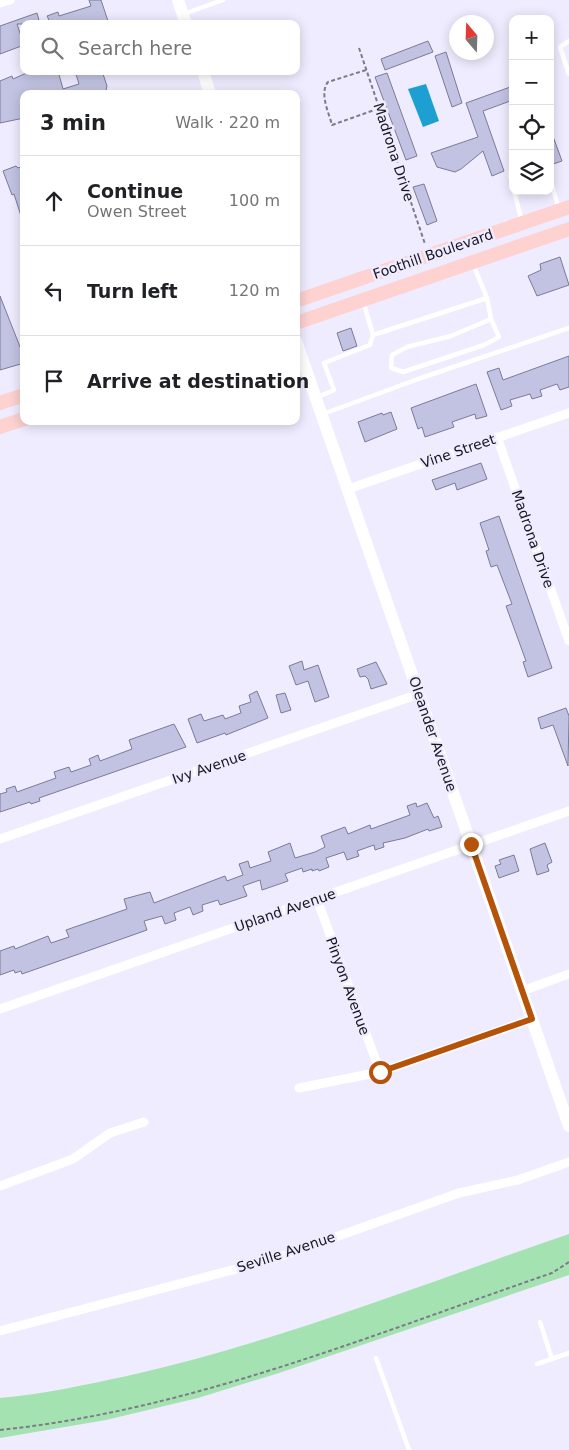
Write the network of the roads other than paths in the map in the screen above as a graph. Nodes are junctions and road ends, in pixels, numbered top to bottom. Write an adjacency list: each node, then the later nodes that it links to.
1 (10, 0): 4 (street)
2 (178, 0): 5 (street)
3 (223, 0): 5 (lane)
4 (0, 4)
5 (184, 19)
6 (569, 40): 7 (lane)
7 (569, 74)
8 (204, 75): 9 (street)
9 (209, 90)
10 (554, 188): 12 (lane)
11 (515, 195): 13 (lane)
12 (564, 209): 13 (main road, Foothill Boulevard)
13 (523, 223): 17 (main road, Foothill Boulevard)
14 (569, 229): 15 (main road, Foothill Boulevard)
15 (473, 263): 16 (lane); 18 (main road, Foothill Boulevard)
16 (487, 298): 19 (lane); 22 (lane)
17 (300, 300)
18 (362, 300): 20 (main road, Foothill Boulevard); 22 (lane)
19 (491, 319): 19 (lane)
20 (300, 322)
21 (569, 328): 28 (lane)
22 (373, 335): 25 (lane)
23 (300, 352): 25 (street, Oleander Avenue)
24 (20, 396): 26 (main road)
25 (316, 397): 28 (street, Oleander Avenue)
26 (0, 403)
27 (569, 413): 31 (street, Vine Street)
28 (322, 415): 32 (street, Oleander Avenue)
29 (20, 420): 30 (main road)
30 (0, 427)
31 (497, 438): 32 (street, Vine Street); 33 (street, Madrona Drive)
32 (348, 489): 34 (street, Oleander Avenue)
33 (569, 641)
34 (419, 694): 36 (street, Ivy Avenue); 37 (street, Oleander Avenue)
35 (569, 811): 37 (street, Upland Avenue)
36 (0, 839)
37 (471, 844): 38 (street, Upland Avenue); 40 (street, Oleander Avenue)
38 (317, 899): 41 (street, Upland Avenue); 43 (street, Pinyon Avenue)
39 (569, 974): 40 (street)
40 (522, 991): 42 (street, Oleander Avenue)
41 (0, 1009)
42 (532, 1019): 43 (street); 46 (street, Oleander Avenue)
43 (380, 1072): 44 (street)
44 (299, 1088)
45 (144, 1122): 48 (street)
46 (569, 1126)
47 (569, 1162): 50 (street, Seville Avenue)
48 (0, 1186)
49 (540, 1322): 53 (lane)
50 (0, 1330)
51 (569, 1353): 53 (lane)
52 (376, 1358): 55 (lane)
53 (552, 1359): 54 (lane)
54 (538, 1364)
55 (409, 1450)

